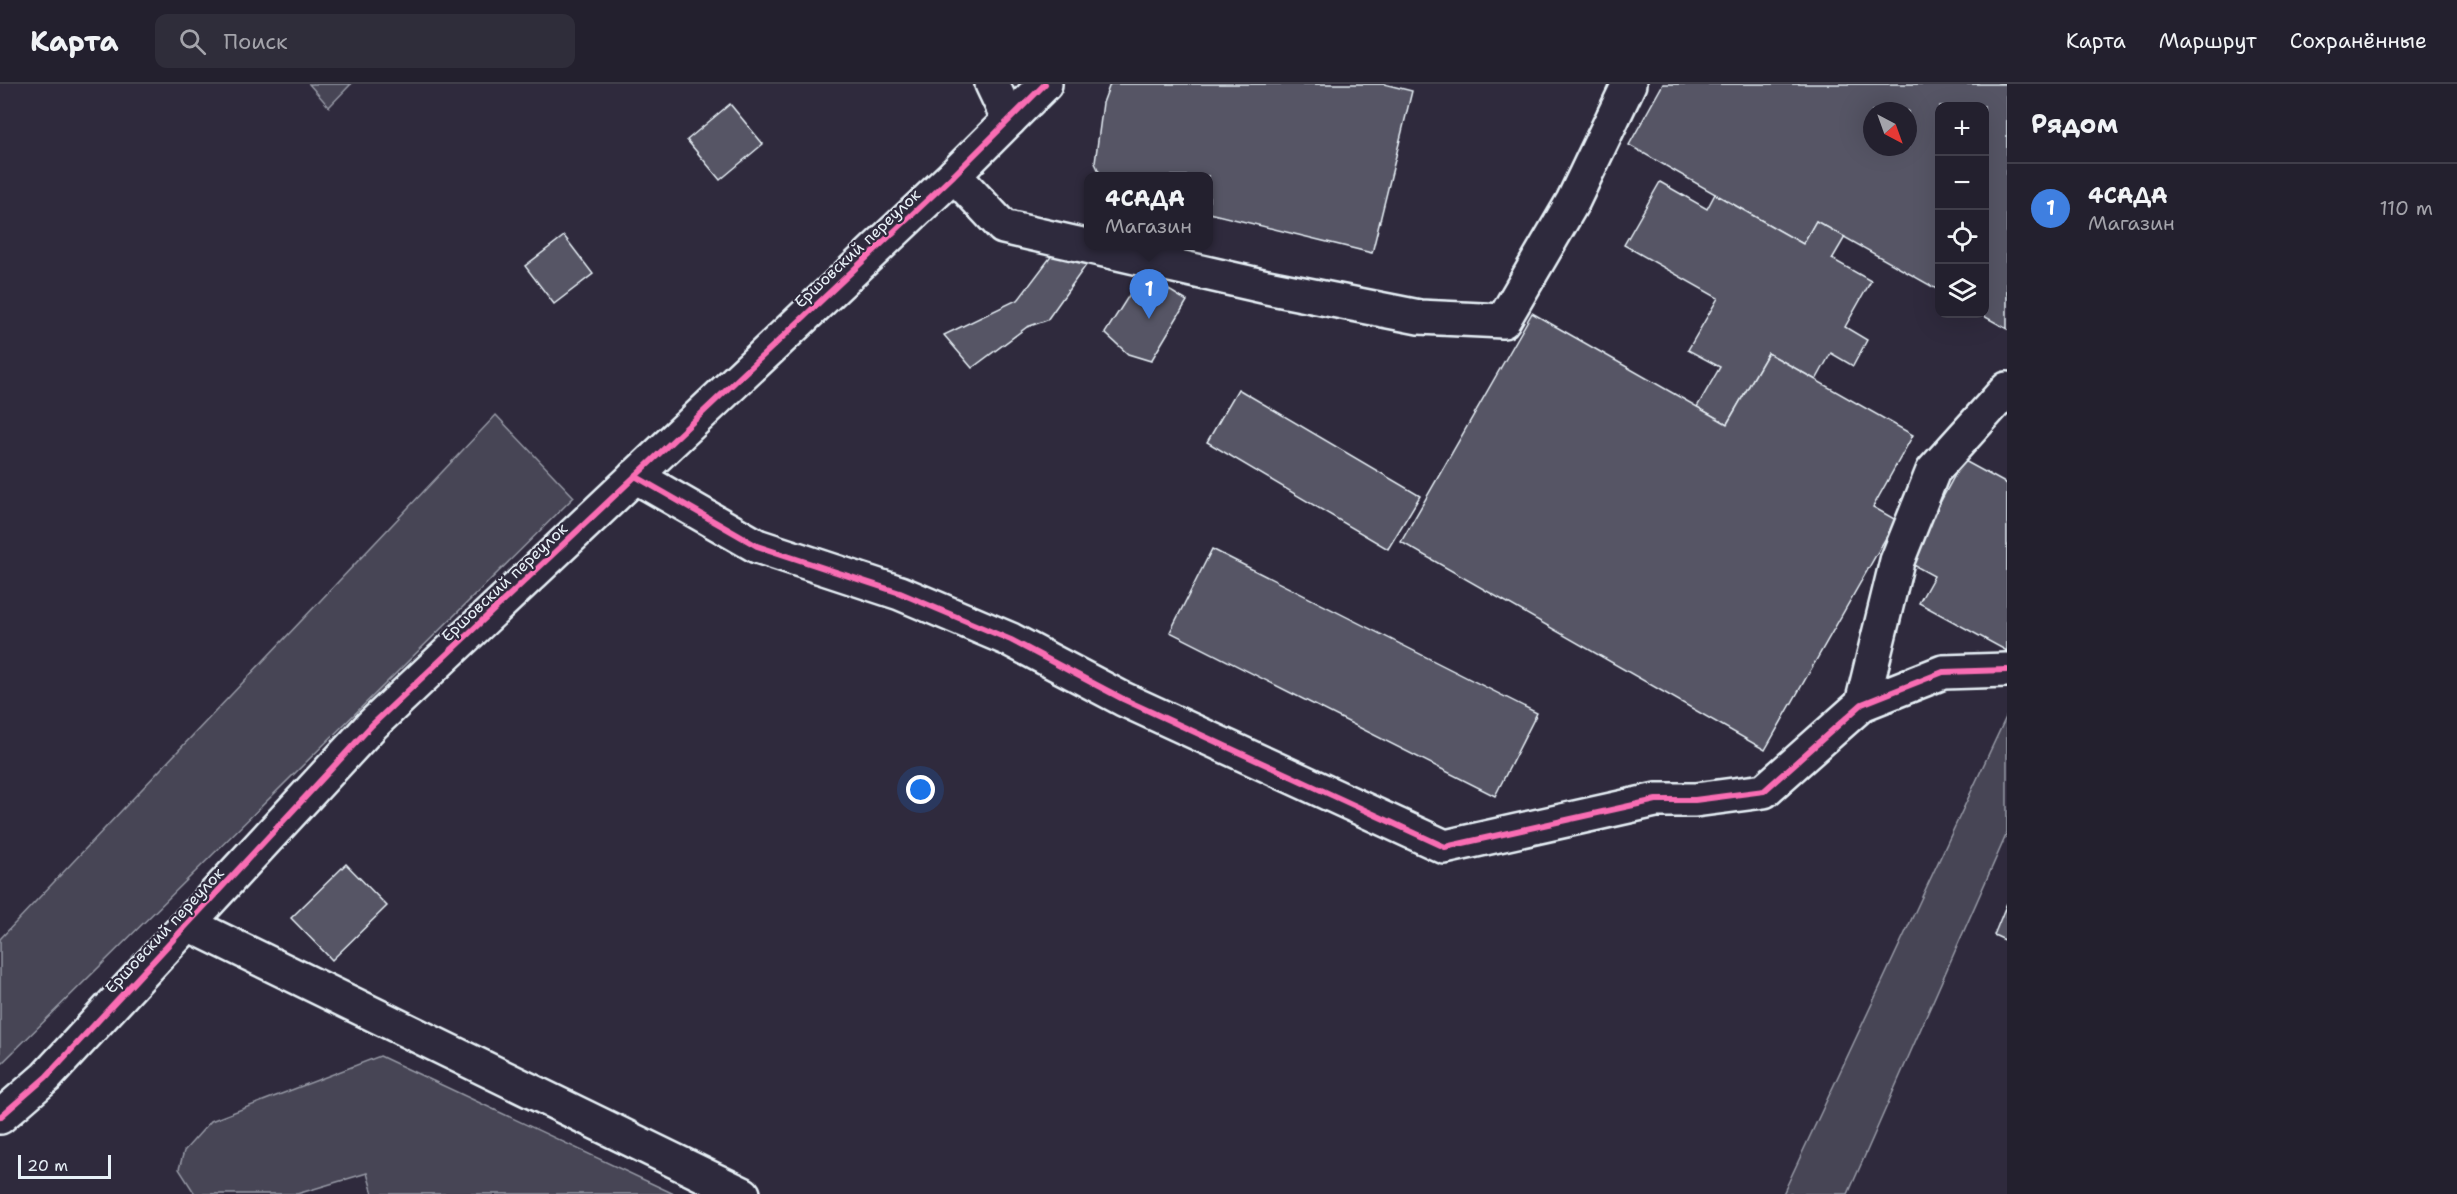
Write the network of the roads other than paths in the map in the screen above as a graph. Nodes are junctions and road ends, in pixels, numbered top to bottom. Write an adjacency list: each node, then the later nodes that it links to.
1 (992, 84): 4 (street)
2 (1045, 84): 4 (street, Ершовский переулок)
3 (1629, 84): 7 (street)
4 (1009, 120): 5 (street, Ершовский переулок)
5 (954, 175): 6 (street); 9 (street, Ершовский переулок)
6 (1084, 245)
7 (1104, 250)
8 (2007, 389): 11 (street)
9 (635, 477): 11 (street); 12 (street, Ершовский переулок)
10 (2007, 670): 11 (street)
11 (1862, 704)
12 (188, 924): 13 (street, Ершовский переулок); 14 (street)
13 (0, 1117)
14 (742, 1194)

